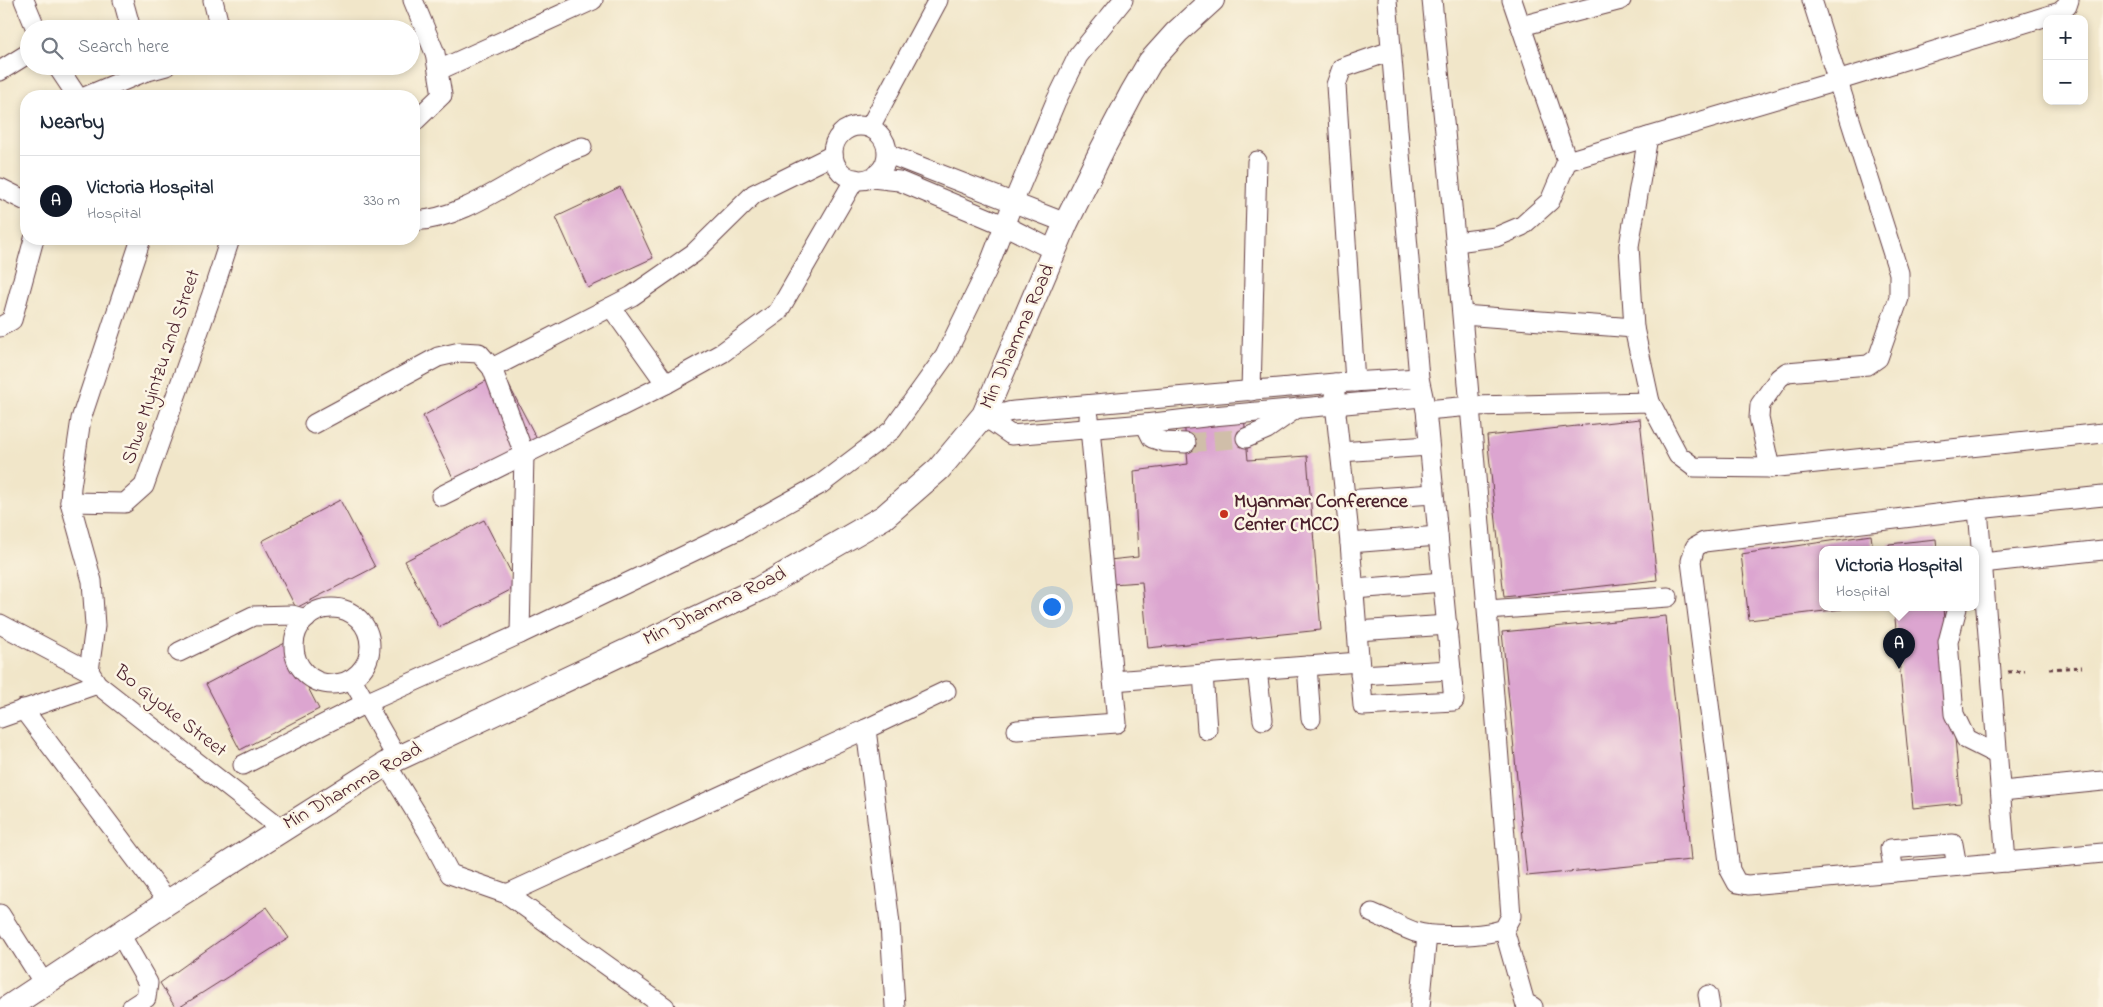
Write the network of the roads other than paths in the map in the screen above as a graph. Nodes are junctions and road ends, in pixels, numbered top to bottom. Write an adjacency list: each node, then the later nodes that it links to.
1 (24, 0): 15 (street)
2 (123, 0): 16 (street)
3 (213, 0): 17 (street)
4 (414, 0): 21 (street)
5 (592, 0): 21 (street)
6 (938, 0): 29 (street)
7 (1123, 0): 39 (street)
8 (1212, 0): 41 (main road, Min Dhamma Road)
9 (1387, 0): 19 (street)
10 (1432, 0): 43 (street)
11 (1512, 0): 18 (street)
12 (1622, 0): 18 (street)
13 (1812, 0): 25 (street)
14 (2069, 0): 25 (street)
15 (32, 20)
16 (129, 20)
17 (218, 20)
18 (1521, 26): 35 (street)
19 (1391, 51): 53 (street); 54 (street)
20 (20, 59): 22 (street)
21 (439, 70): 28 (street)
22 (0, 71)
23 (63, 75): 26 (street)
24 (131, 75): 27 (street)
25 (1837, 81): 30 (street); 76 (street)
26 (73, 90)
27 (99, 90)
28 (420, 116)
29 (870, 128): 32 (street); 33 (street)
30 (1648, 137): 35 (street); 51 (street)
31 (582, 146): 40 (street)
32 (888, 154): 36 (street); 39 (street)
33 (833, 155): 36 (street); 48 (street)
34 (1257, 161): 57 (street)
35 (1567, 161): 43 (street)
36 (863, 178): 42 (street); 56 (street)
37 (0, 188): 38 (street)
38 (20, 198)
39 (1013, 203): 41 (street); 42 (street)
40 (420, 218)
41 (1066, 223): 47 (main road, Min Dhamma Road)
42 (1004, 225): 47 (street); 97 (street)
43 (1456, 242): 49 (street)
44 (32, 245): 50 (street)
45 (139, 245): 81 (street)
46 (228, 245): 81 (street, Shwe Myintzu 2nd Street)
47 (1055, 251): 66 (main road, Min Dhamma Road)
48 (611, 307): 52 (street); 56 (street)
49 (1463, 315): 51 (street); 63 (street)
50 (0, 327)
51 (1634, 328): 59 (street)
52 (492, 368): 67 (street); 75 (street)
53 (1419, 378): 54 (street); 61 (street)
54 (1355, 382): 55 (street)
55 (1334, 383): 57 (street); 60 (street)
56 (666, 384): 75 (street)
57 (1251, 391): 58 (street)
58 (1212, 394): 62 (street); 65 (street)
59 (1650, 402): 63 (street); 76 (street)
60 (1335, 404): 61 (street); 64 (street); 74 (street)
61 (1424, 404): 63 (street); 73 (street)
62 (1089, 405): 66 (street); 69 (street)
63 (1471, 406): 91 (street)
64 (1298, 407): 65 (street); 71 (street)
65 (1213, 416): 68 (street)
66 (983, 423): 69 (street); 117 (main road, Min Dhamma Road)
67 (314, 424)
68 (1145, 424): 69 (street); 72 (street)
69 (1089, 428): 106 (street)
70 (2103, 433): 76 (street)
71 (1246, 438)
72 (1186, 443)
73 (1428, 446): 74 (street); 77 (street)
74 (1340, 452): 80 (street)
75 (524, 454): 78 (street); 97 (street)
76 (1770, 468)
77 (1433, 494): 80 (street); 83 (street)
78 (442, 496)
79 (2103, 496): 82 (street)
80 (1346, 500): 84 (street)
81 (70, 502): 104 (street)
82 (1978, 508): 86 (street); 123 (street)
83 (1438, 536): 84 (street); 87 (street)
84 (1350, 543): 88 (street)
85 (2103, 550): 86 (street)
86 (1982, 563): 89 (street)
87 (1444, 582): 88 (street); 95 (street)
88 (1354, 588): 96 (street)
89 (1980, 588): 116 (street)
90 (1668, 597): 91 (street)
91 (1488, 610): 128 (street)
92 (1956, 611): 116 (street)
93 (306, 618): 98 (street); 105 (street); 105 (street)
94 (1, 626): 104 (street, Bo Gyoke Street)
95 (1448, 626): 96 (street); 102 (street)
96 (1357, 631): 100 (street)
97 (520, 634): 108 (street)
98 (179, 652)
99 (1307, 666): 100 (street); 101 (street); 111 (street)
100 (1360, 669): 102 (street); 102 (street)
101 (1258, 670): 103 (street); 112 (street)
102 (1451, 670)
103 (1203, 674): 106 (street); 115 (street)
104 (93, 677): 109 (street); 121 (street, Bo Gyoke Street)
105 (352, 678): 108 (street)
106 (1113, 680): 114 (street)
107 (946, 691): 113 (street)
108 (366, 703): 117 (street); 118 (street)
109 (23, 709): 110 (street); 125 (street)
110 (0, 718)
111 (1311, 719)
112 (1263, 720)
113 (866, 730): 124 (street); 135 (street)
114 (1017, 730)
115 (1207, 730)
116 (1998, 755): 120 (street)
117 (392, 761): 121 (main road, Min Dhamma Road); 124 (street)
118 (243, 765)
119 (2103, 781): 120 (street)
120 (2002, 792): 123 (street)
121 (282, 829): 125 (main road, Min Dhamma Road)
122 (2103, 853): 123 (street)
123 (2006, 862)
124 (507, 894): 134 (street)
125 (168, 902): 129 (main road, Min Dhamma Road)
126 (1372, 913): 130 (street)
127 (0, 914): 131 (street)
128 (1504, 930): 130 (street); 137 (street)
129 (120, 934): 131 (main road, Min Dhamma Road); 133 (street)
130 (1427, 935): 136 (street)
131 (45, 985): 132 (main road, Min Dhamma Road)
132 (9, 1007)
133 (132, 1007)
134 (665, 1007)
135 (894, 1007)
136 (1420, 1007)
137 (1533, 1007)

